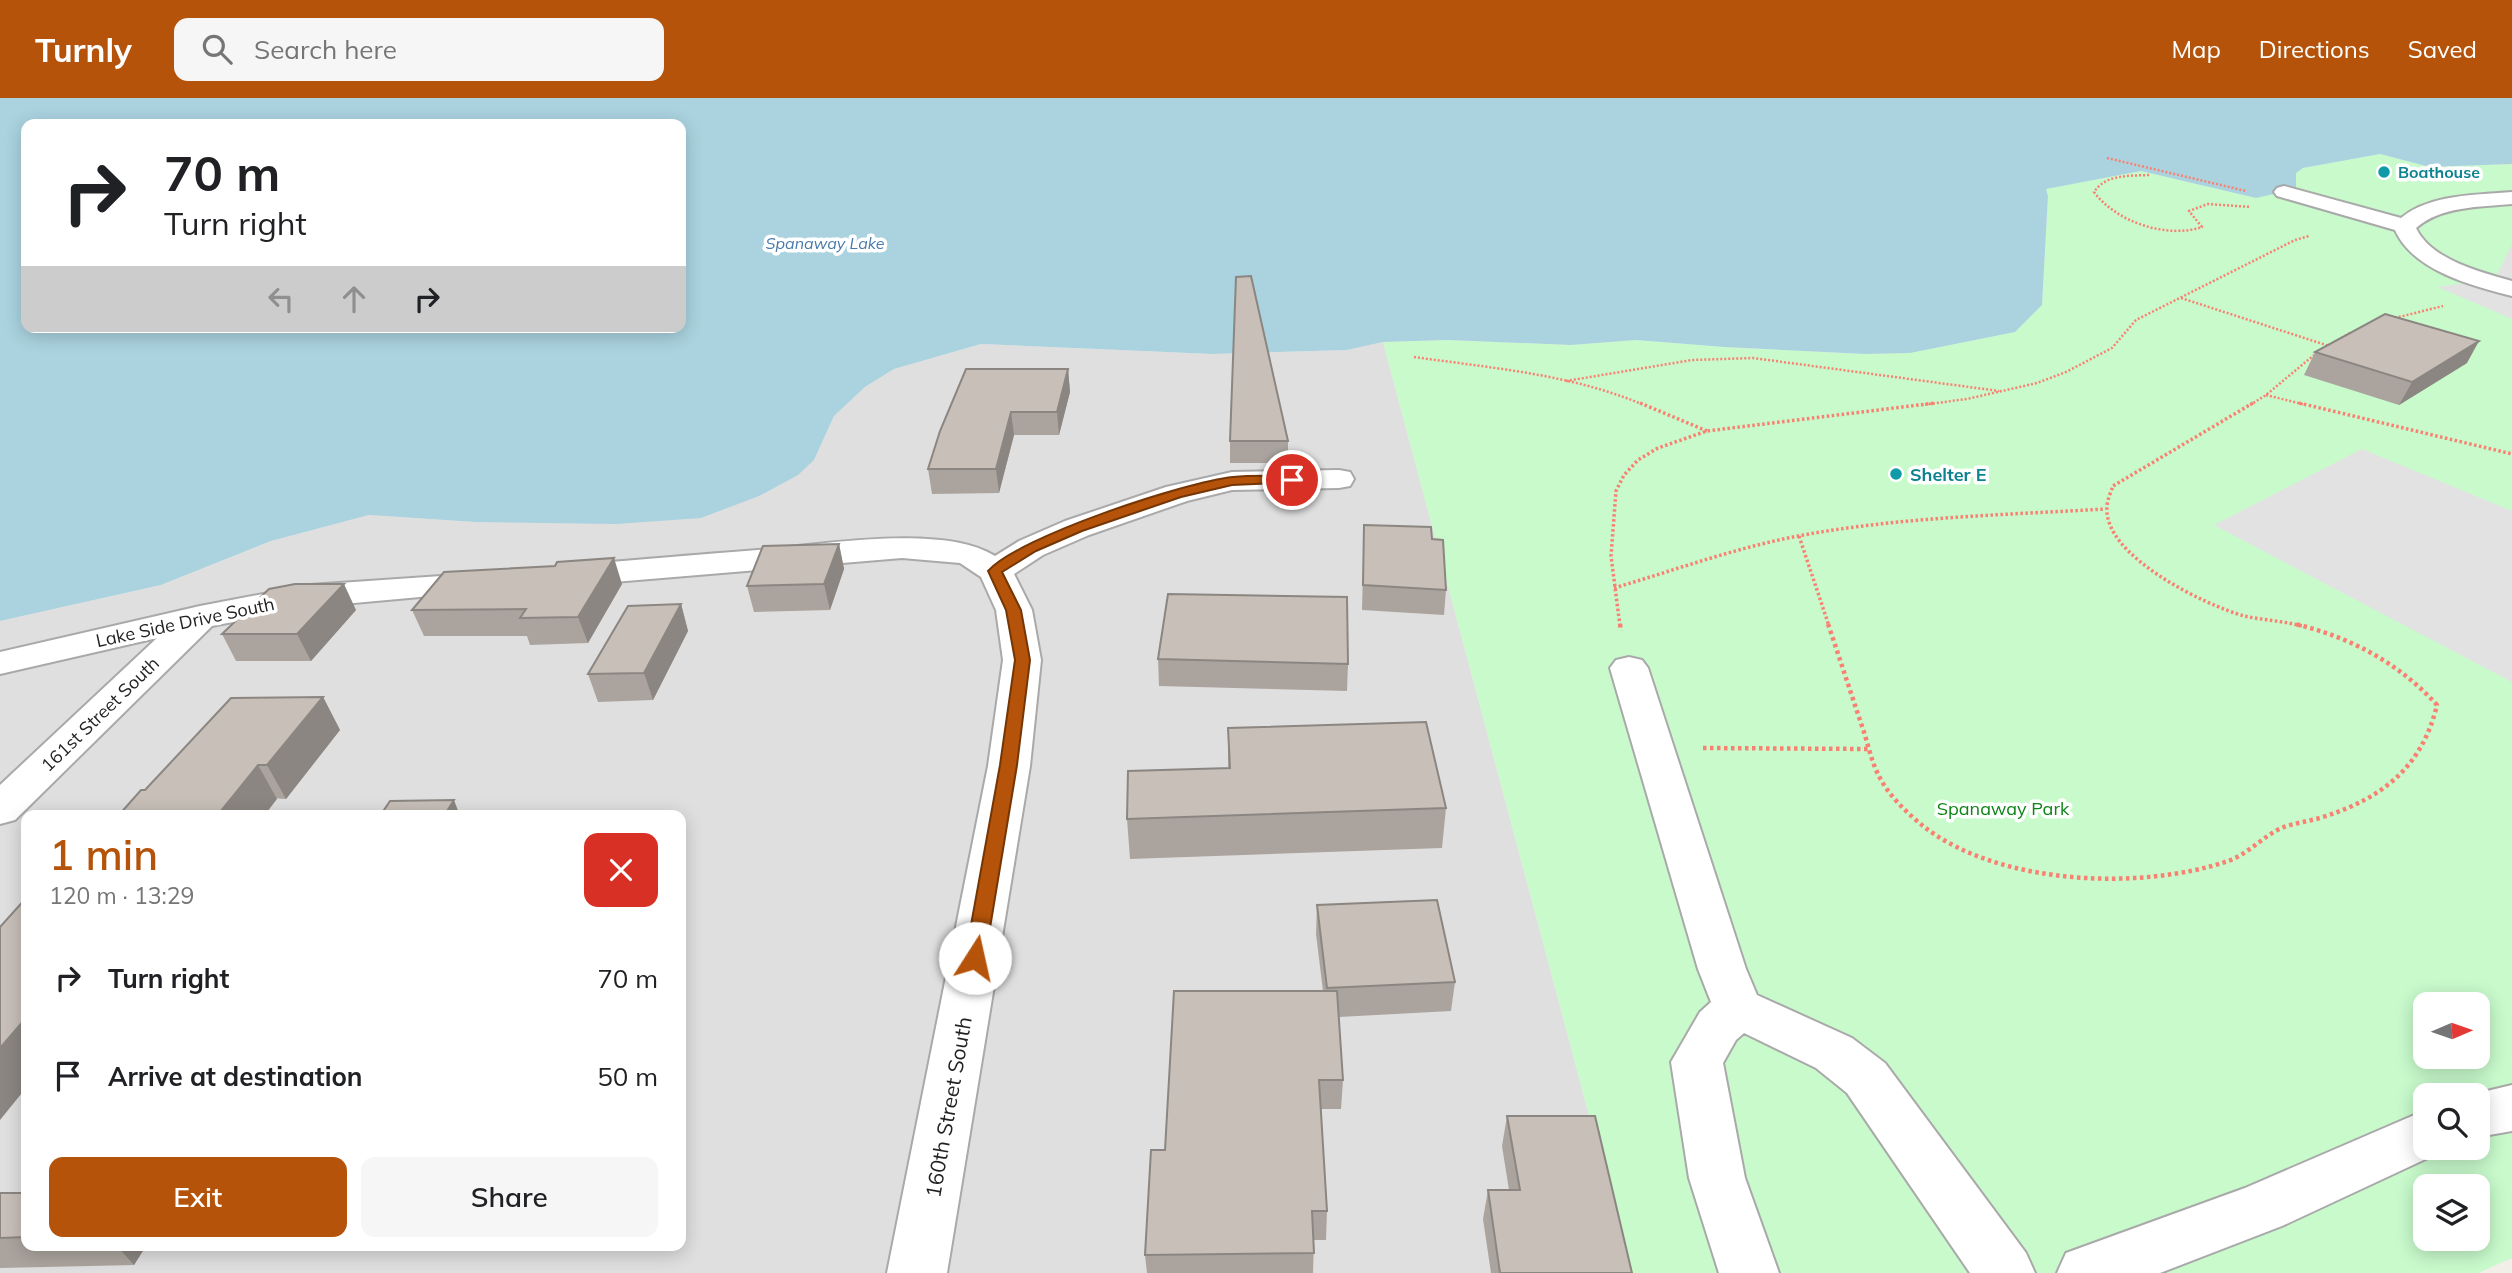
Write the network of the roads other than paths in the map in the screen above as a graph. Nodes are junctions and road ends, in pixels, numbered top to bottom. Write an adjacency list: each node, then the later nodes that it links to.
1 (2284, 192): 3 (street)
2 (2512, 198): 3 (street)
3 (2404, 226): 4 (street)
4 (2512, 289)
5 (1339, 479): 6 (street)
6 (995, 571): 7 (street, Lake Side Drive South); 15 (street, 160th Street South)
7 (200, 617): 8 (street, Lake Side Drive South); 10 (street, 161st Street South)
8 (0, 663)
9 (1629, 667): 11 (street)
10 (0, 810)
11 (1738, 1008): 16 (street); 17 (street)
12 (2512, 1108): 13 (street)
13 (2490, 1112)
14 (2413, 1139): 18 (street)
15 (917, 1273)
16 (1749, 1273)
17 (2006, 1273)
18 (2087, 1273)

